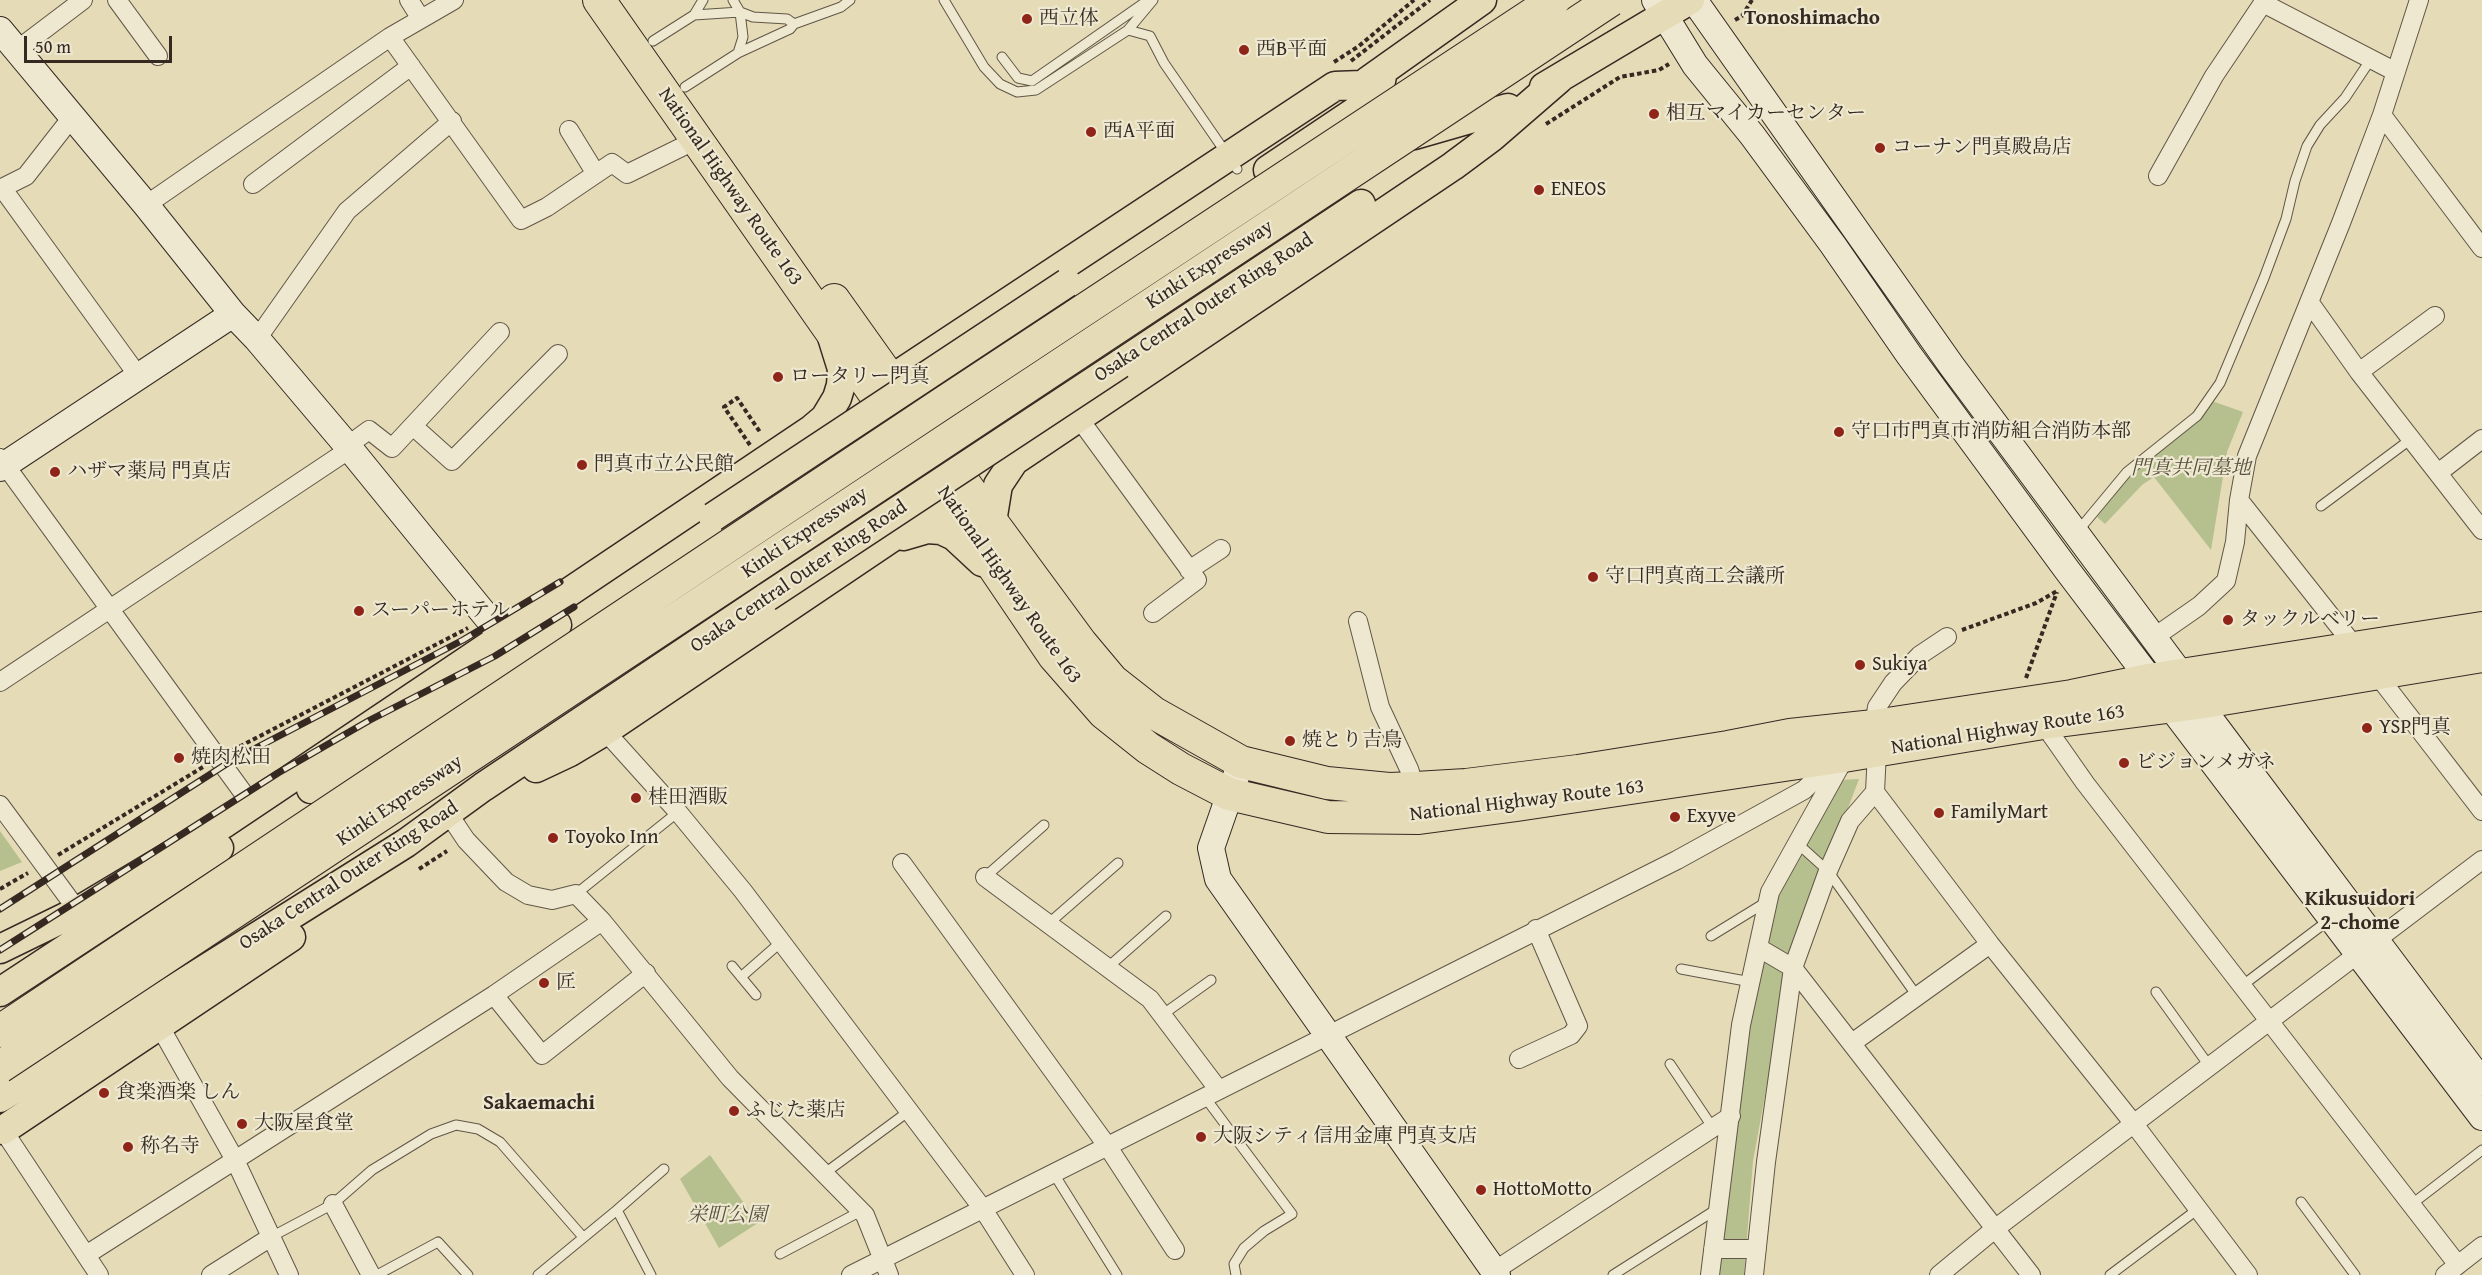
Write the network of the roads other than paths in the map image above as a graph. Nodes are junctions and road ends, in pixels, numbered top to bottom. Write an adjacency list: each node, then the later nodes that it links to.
1 (83, 0): 26 (street)
2 (117, 0): 28 (street)
3 (409, 0): 20 (street)
4 (454, 0): 20 (street)
5 (599, 0): 41 (highway, National Highway Route 163)
6 (624, 0): 25 (highway, National Highway Route 163)
7 (702, 0): 19 (lane)
8 (733, 0): 18 (lane)
9 (850, 0): 21 (lane)
10 (944, 0): 23 (lane)
11 (1151, 0): 23 (lane); 29 (lane)
12 (1482, 0): 33 (main road)
13 (1554, 0): 151 (highway, Kinki Expressway, bridge)
14 (1611, 0): 157 (highway, Kinki Expressway, bridge)
15 (1692, 0): 17 (main road, Osaka Central Outer Ring Road); 75 (street)
16 (2419, 0): 32 (street)
17 (1660, 7): 34 (main road, Osaka Central Outer Ring Road); 91 (street)
18 (740, 12): 19 (lane); 21 (lane); 27 (lane)
19 (694, 15): 25 (lane)
20 (421, 19): 24 (street)
21 (794, 24): 27 (lane)
22 (0, 30): 26 (street)
23 (1128, 30): 42 (lane)
24 (390, 37): 31 (street); 47 (street)
25 (653, 40): 35 (highway, National Highway Route 163)
26 (17, 50): 38 (street)
27 (738, 53): 35 (lane)
28 (158, 56)
29 (1002, 57)
30 (2371, 59): 32 (street); 44 (street); 75 (lane)
31 (411, 66): 39 (street); 45 (street)
32 (2396, 72): 37 (street)
33 (1372, 78): 42 (main road); 63 (main road)
34 (1559, 79): 36 (main road, Osaka Central Outer Ring Road); 61 (main road)
35 (686, 87): 54 (highway, National Highway Route 163)
36 (1508, 108): 63 (main road); 101 (main road, Osaka Central Outer Ring Road, bridge)
37 (2382, 115): 48 (street); 49 (street)
38 (72, 117): 46 (street); 47 (street)
39 (452, 121): 43 (street); 55 (street)
40 (569, 130): 43 (street)
41 (698, 140): 43 (street); 53 (highway, National Highway Route 163)
42 (1233, 163): 56 (main road); 96 (main road, bridge)
43 (596, 174)
44 (2158, 176)
45 (253, 184)
46 (1, 189): 59 (street)
47 (146, 205): 50 (street)
48 (2482, 248)
49 (2310, 303): 58 (street); 71 (street)
50 (233, 314): 55 (street); 59 (street)
51 (2435, 316): 58 (street)
52 (500, 332): 62 (street)
53 (830, 332): 60 (highway, National Highway Route 163); 83 (main road)
54 (861, 338): 56 (main road); 60 (highway, National Highway Route 163)
55 (257, 339): 66 (street)
56 (932, 351): 60 (main road)
57 (558, 354): 62 (street)
58 (2359, 372): 64 (street)
59 (139, 377): 67 (street)
60 (881, 385): 63 (highway, National Highway Route 163)
61 (1078, 417): 73 (main road); 78 (street)
62 (412, 426): 66 (street)
63 (911, 427): 68 (highway, National Highway Route 163); 96 (main road)
64 (2411, 439): 69 (street); 72 (lane)
65 (2482, 440): 69 (street)
66 (349, 448): 80 (street); 83 (street)
67 (2, 464): 80 (street)
68 (937, 464): 70 (highway, National Highway Route 163); 101 (main road)
69 (2438, 473): 74 (street)
70 (957, 493): 73 (highway, National Highway Route 163); 76 (main road); 79 (highway, National Highway Route 163)
71 (2239, 500): 86 (street); 87 (street)
72 (2321, 506)
73 (992, 522): 100 (highway, National Highway Route 163)
74 (2482, 530)
75 (2076, 533): 86 (street)
76 (892, 540): 79 (main road); 95 (main road)
77 (1221, 549): 78 (street)
78 (1189, 570): 81 (street)
79 (998, 573): 104 (highway, National Highway Route 163)
80 (111, 610): 92 (street); 105 (street)
81 (1153, 613)
82 (1358, 621): 102 (street)
83 (496, 627): 105 (main road)
84 (2482, 628): 87 (highway, National Highway Route 163)
85 (1947, 637): 97 (street)
86 (2153, 638): 90 (street)
87 (2356, 648): 90 (highway, National Highway Route 163)
88 (2482, 656): 89 (highway, National Highway Route 163)
89 (2375, 672): 93 (highway, National Highway Route 163); 107 (street)
90 (2182, 676): 91 (highway, National Highway Route 163); 93 (street)
91 (2149, 680): 93 (street); 97 (highway, National Highway Route 163)
92 (0, 682)
93 (2185, 704): 94 (highway, National Highway Route 163); 124 (street); 132 (street)
94 (2043, 723): 97 (highway, National Highway Route 163); 142 (street)
95 (605, 731): 101 (main road); 108 (street)
96 (395, 736): 98 (main road)
97 (1875, 739): 99 (highway, National Highway Route 163); 102 (highway, National Highway Route 163); 103 (street)
98 (365, 754): 105 (main road); 122 (main road)
99 (1842, 756): 104 (highway, National Highway Route 163); 113 (street); 127 (street)
100 (1241, 762): 102 (highway, National Highway Route 163); 104 (street)
101 (483, 787): 109 (main road, Osaka Central Outer Ring Road)
102 (1415, 789)
103 (1875, 792): 117 (street); 130 (street)
104 (1229, 794): 152 (street)
105 (258, 801): 110 (main road)
106 (0, 805): 121 (street)
107 (2482, 811)
108 (678, 812): 119 (lane); 129 (street)
109 (448, 813): 112 (main road, Osaka Central Outer Ring Road); 119 (street)
110 (225, 823): 121 (main road); 122 (main road)
111 (1044, 825): 118 (lane)
112 (406, 843): 150 (main road); 157 (main road, Osaka Central Outer Ring Road)
113 (1797, 843): 117 (lane); 120 (street)
114 (2482, 860): 132 (street)
115 (902, 862): 167 (street)
116 (1118, 863): 126 (lane)
117 (1828, 871): 136 (street); 147 (lane)
118 (985, 877): 126 (street)
119 (576, 894): 125 (street)
120 (1768, 901): 128 (lane); 131 (street)
121 (78, 911): 133 (main road)
122 (122, 911): 143 (main road)
123 (1166, 916): 135 (lane)
124 (2331, 918): 132 (street); 142 (lane)
125 (602, 921): 138 (street); 145 (street)
126 (1048, 924): 135 (street)
127 (1536, 929): 152 (street); 154 (street)
128 (1711, 936)
129 (781, 942): 139 (lane); 161 (street)
130 (1990, 944): 147 (street); 164 (street)
131 (1758, 948): 136 (street); 141 (street)
132 (2368, 948): 149 (street); 158 (street); 163 (street)
133 (0, 949)
134 (732, 966): 139 (lane)
135 (1107, 968): 148 (street)
136 (1793, 968): 153 (street); 186 (street)
137 (1681, 969): 141 (lane)
138 (646, 973): 145 (street); 171 (street)
139 (741, 977): 146 (lane)
140 (1211, 980): 148 (lane)
141 (1751, 982): 162 (street)
142 (2243, 985): 149 (street)
143 (0, 992)
144 (2156, 992): 156 (lane)
145 (494, 995): 169 (street)
146 (756, 995)
147 (1917, 996): 153 (street)
148 (1162, 1015): 159 (street)
149 (2270, 1021): 156 (street); 175 (street)
150 (159, 1025): 166 (main road); 169 (street)
151 (0, 1031)
152 (1326, 1035): 159 (street); 192 (street)
153 (1851, 1043): 181 (street)
154 (1519, 1059)
155 (1670, 1064): 165 (lane)
156 (2210, 1067): 164 (street)
157 (13, 1073): 160 (main road, Osaka Central Outer Ring Road)
158 (2482, 1082)
159 (1211, 1093): 167 (street); 204 (lane)
160 (0, 1098)
161 (909, 1111): 171 (lane); 177 (street)
162 (1731, 1116): 165 (street); 176 (street)
163 (2482, 1117)
164 (2134, 1124): 178 (street); 181 (street)
165 (1713, 1128): 192 (street)
166 (1, 1129): 189 (street)
167 (1108, 1147): 172 (street); 187 (street)
168 (2482, 1150): 175 (lane)
169 (235, 1160): 182 (street); 189 (street)
170 (664, 1169): 179 (lane)
171 (825, 1173): 180 (street)
172 (1054, 1174): 177 (street); 203 (lane)
173 (2301, 1202): 212 (lane)
174 (333, 1204): 182 (lane); 183 (lane); 196 (street)
175 (2412, 1204): 191 (street)
176 (1719, 1208): 185 (street); 205 (lane)
177 (983, 1209): 190 (street); 202 (street)
178 (2198, 1209): 210 (lane); 211 (street)
179 (617, 1210): 183 (lane); 200 (lane)
180 (861, 1211): 188 (lane); 190 (street)
181 (1996, 1228): 208 (street); 209 (street)
182 (271, 1237): 194 (street); 195 (street)
183 (583, 1237): 199 (lane)
184 (2482, 1246): 191 (street)
185 (1713, 1249): 186 (street); 206 (street)
186 (1757, 1249): 207 (street)
187 (1175, 1250)
188 (780, 1254)
189 (86, 1255): 193 (street)
190 (886, 1267): 201 (street)
191 (2452, 1270)
192 (1496, 1273)
193 (99, 1275)
194 (211, 1275)
195 (289, 1275)
196 (371, 1275)
197 (377, 1275): 198 (lane)
198 (468, 1275)
199 (538, 1275)
200 (651, 1275)
201 (851, 1275)
202 (1025, 1275)
203 (1117, 1275)
204 (1236, 1275)
205 (1613, 1275)
206 (1710, 1275)
207 (1754, 1275)
208 (1939, 1275)
209 (2031, 1275)
210 (2110, 1275)
211 (2248, 1275)
212 (2355, 1275)

